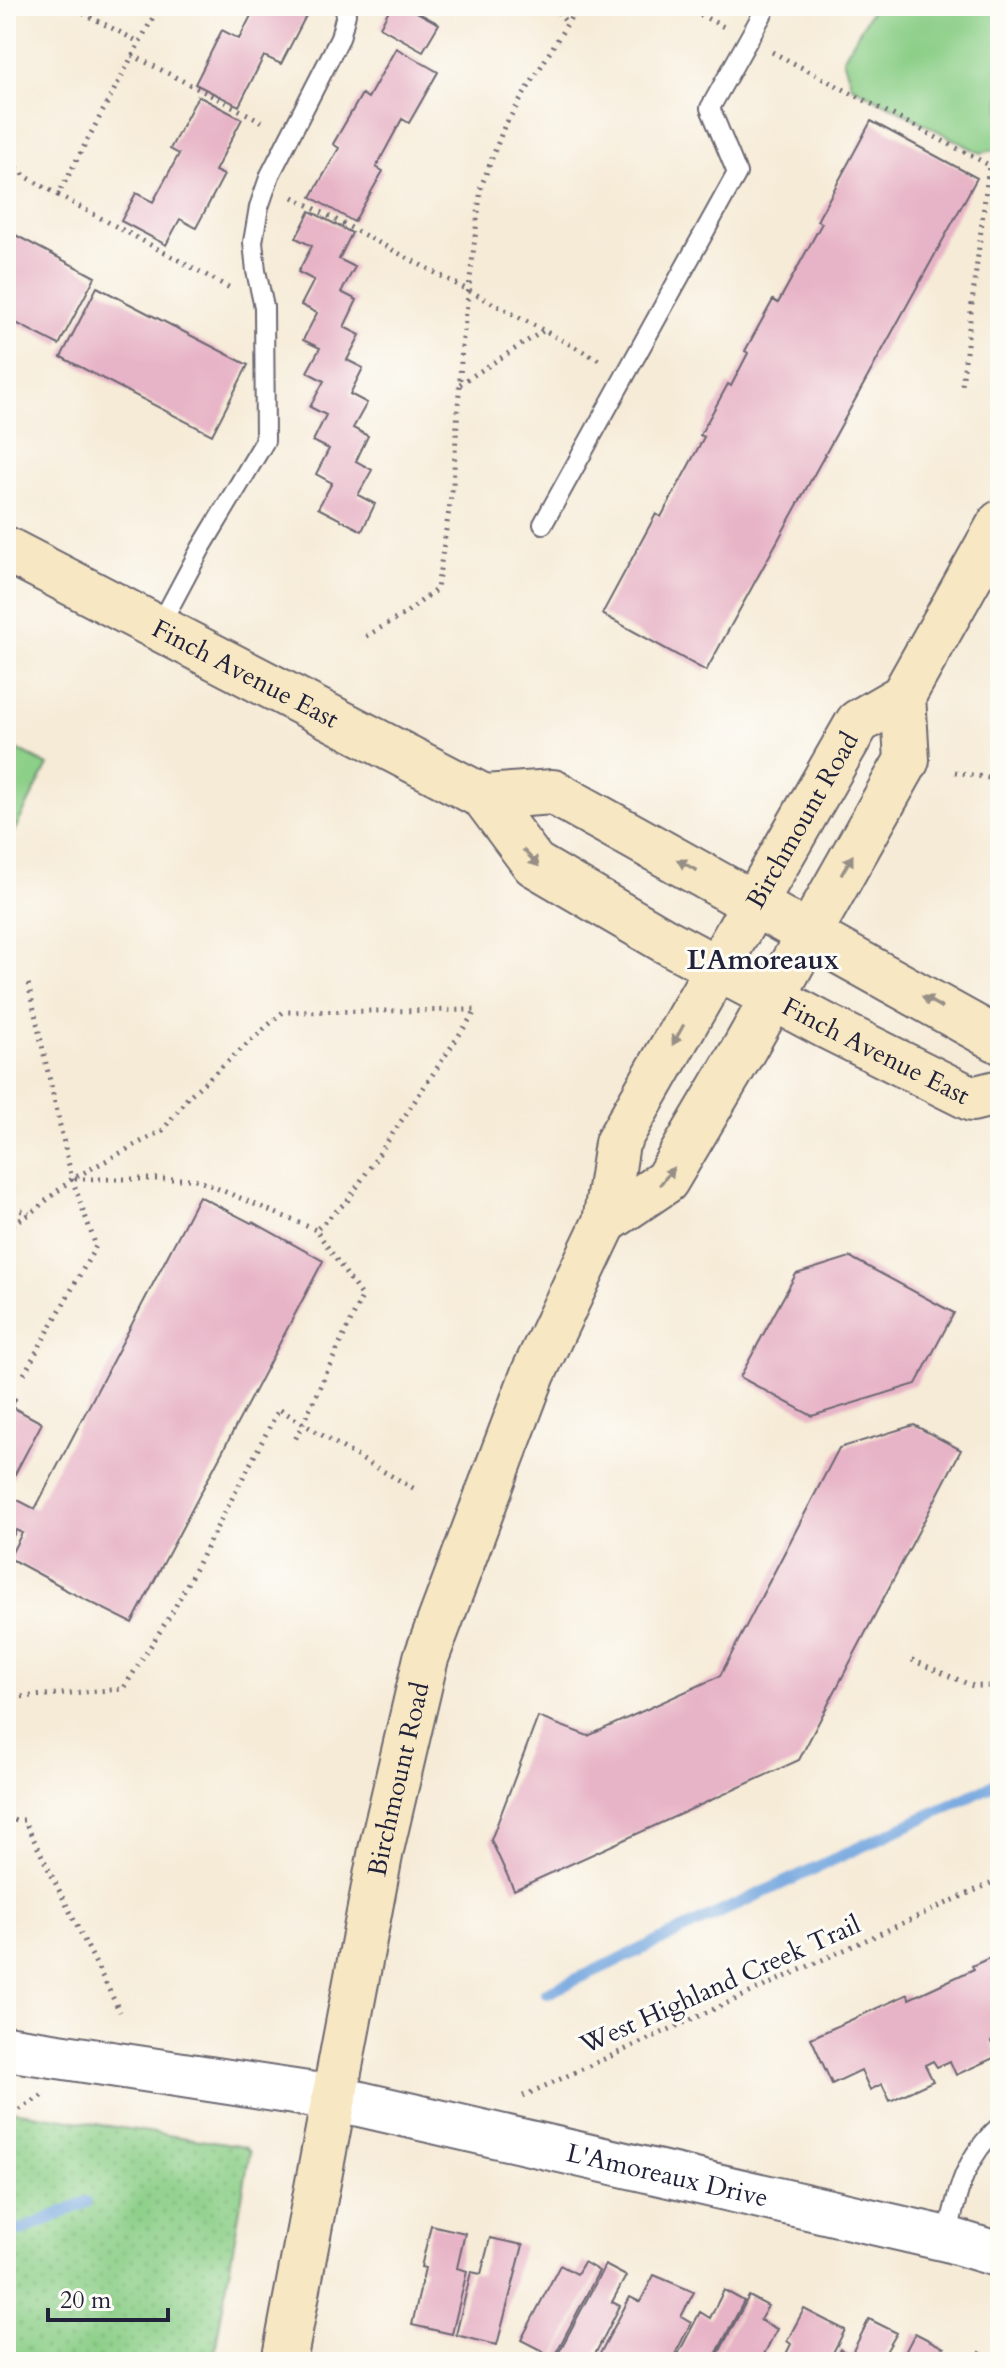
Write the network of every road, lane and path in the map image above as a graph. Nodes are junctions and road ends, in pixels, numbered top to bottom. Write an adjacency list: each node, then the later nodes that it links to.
1 (20, 6): 10 (path)
2 (69, 6): 12 (path)
3 (159, 6): 12 (path)
4 (344, 6): 14 (lane)
5 (553, 6): 9 (path)
6 (578, 6): 9 (path)
7 (678, 6): 11 (path)
8 (767, 6): 11 (lane)
9 (566, 22): 18 (path)
10 (6, 32)
11 (748, 40): 21 (lane); 23 (path)
12 (139, 42): 13 (path)
13 (132, 55): 14 (path); 17 (path)
14 (290, 136): 16 (lane)
15 (6, 156): 17 (path)
16 (267, 182): 18 (path); 19 (lane)
17 (58, 195): 19 (path)
18 (469, 292): 20 (path); 22 (path)
19 (264, 307): 27 (lane)
20 (543, 330): 21 (path); 22 (path)
21 (626, 374): 25 (lane)
22 (459, 384): 28 (path)
23 (962, 385)
24 (1000, 523): 29 (main road)
25 (543, 524)
26 (6, 549): 27 (main road, Finch Avenue East)
27 (159, 627): 32 (main road, Finch Avenue East)
28 (366, 636)
29 (903, 696): 33 (main road, Birchmount Road); 34 (main road, one-way to 29)
30 (955, 772): 31 (path)
31 (1000, 780)
32 (484, 797): 33 (main road, one-way to 32); 35 (main road, Finch Avenue East, one-way to 35)
33 (755, 903): 34 (main road); 35 (main road, Birchmount Road)
34 (808, 933): 37 (main road); 38 (main road, one-way to 34)
35 (717, 967): 37 (main road, Finch Avenue East); 43 (main road, Birchmount Road, one-way to 43)
36 (28, 983): 40 (path)
37 (772, 996): 39 (main road, Finch Avenue East); 43 (main road, one-way to 37)
38 (1000, 1041)
39 (1000, 1092)
40 (72, 1179): 42 (path); 45 (path); 45 (path); 46 (path)
41 (6, 1204): 42 (path)
42 (30, 1214): 44 (path)
43 (605, 1222): 57 (main road, Birchmount Road)
44 (6, 1228)
45 (316, 1230): 47 (path)
46 (24, 1374)
47 (303, 1424): 48 (path); 49 (path); 52 (path)
48 (294, 1442)
49 (415, 1489)
50 (912, 1660): 51 (path)
51 (1000, 1686)
52 (6, 1698)
53 (6, 1821): 55 (path)
54 (1000, 1879): 60 (path, West Highland Creek Trail)
55 (120, 2012)
56 (6, 2048): 57 (street, L'Amoreaux Drive)
57 (334, 2098): 60 (street, L'Amoreaux Drive); 64 (main road, Birchmount Road)
58 (28, 2106): 59 (path)
59 (6, 2118)
60 (456, 2126): 62 (street, L'Amoreaux Drive)
61 (1000, 2126): 62 (lane)
62 (947, 2239): 63 (street, L'Amoreaux Drive)
63 (1000, 2255)
64 (284, 2362)

